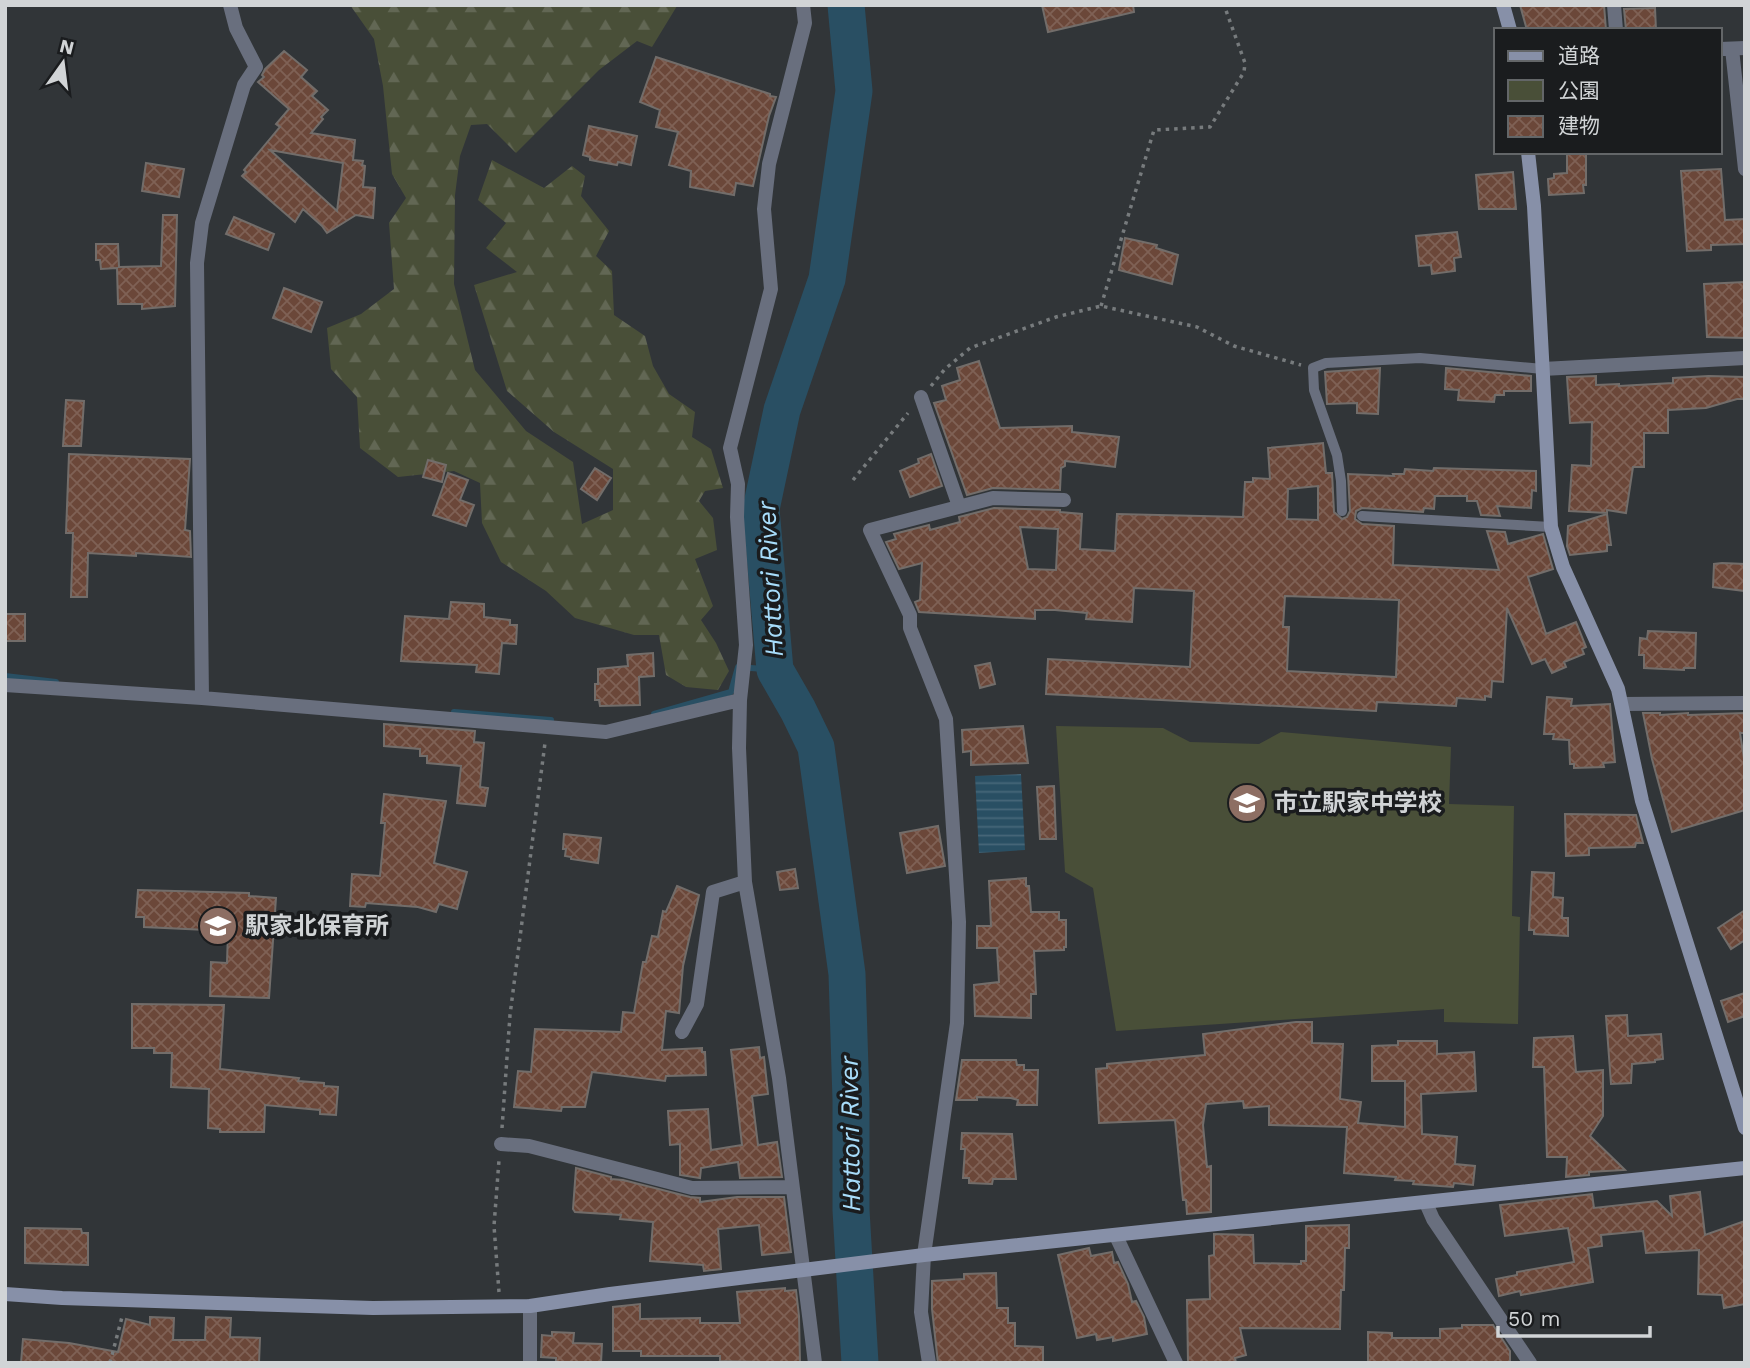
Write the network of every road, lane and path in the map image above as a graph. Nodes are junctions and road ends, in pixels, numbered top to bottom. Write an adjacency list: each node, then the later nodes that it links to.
1 (230, 5): 23 (street)
2 (803, 5): 24 (street)
3 (1224, 5): 11 (path)
4 (1503, 5): 6 (street)
5 (1614, 5): 7 (street)
6 (1509, 28)
7 (1616, 28)
8 (1732, 49): 10 (street)
9 (1528, 154): 14 (street)
10 (1745, 169)
11 (1101, 306): 13 (path); 15 (path)
12 (1745, 358): 14 (street)
13 (1313, 368): 14 (lane); 19 (lane)
14 (1543, 369): 21 (street)
15 (921, 397): 16 (path); 18 (street)
16 (853, 480)
17 (1063, 500): 18 (street)
18 (959, 506): 36 (street)
19 (1342, 511)
20 (1362, 516): 21 (lane)
21 (1551, 527): 26 (street)
22 (5, 685): 23 (street)
23 (202, 698): 27 (street)
24 (740, 700): 27 (street); 28 (street)
25 (1745, 703): 26 (street)
26 (1622, 704): 30 (street)
27 (547, 728): 31 (path)
28 (745, 882): 29 (street); 33 (street)
29 (682, 1032)
30 (1745, 1128)
31 (500, 1144): 33 (street); 41 (path)
32 (1745, 1168): 34 (street)
33 (792, 1187): 37 (street)
34 (1426, 1203): 35 (street); 47 (street)
35 (1116, 1236): 36 (street); 46 (street)
36 (924, 1255): 37 (street); 45 (street)
37 (805, 1271): 40 (street); 44 (street)
38 (5, 1294): 39 (street)
39 (123, 1301): 41 (street); 42 (path)
40 (530, 1306): 41 (street); 43 (street)
41 (500, 1308)
42 (110, 1363)
43 (530, 1363)
44 (815, 1363)
45 (929, 1363)
46 (1176, 1363)
47 (1530, 1363)

